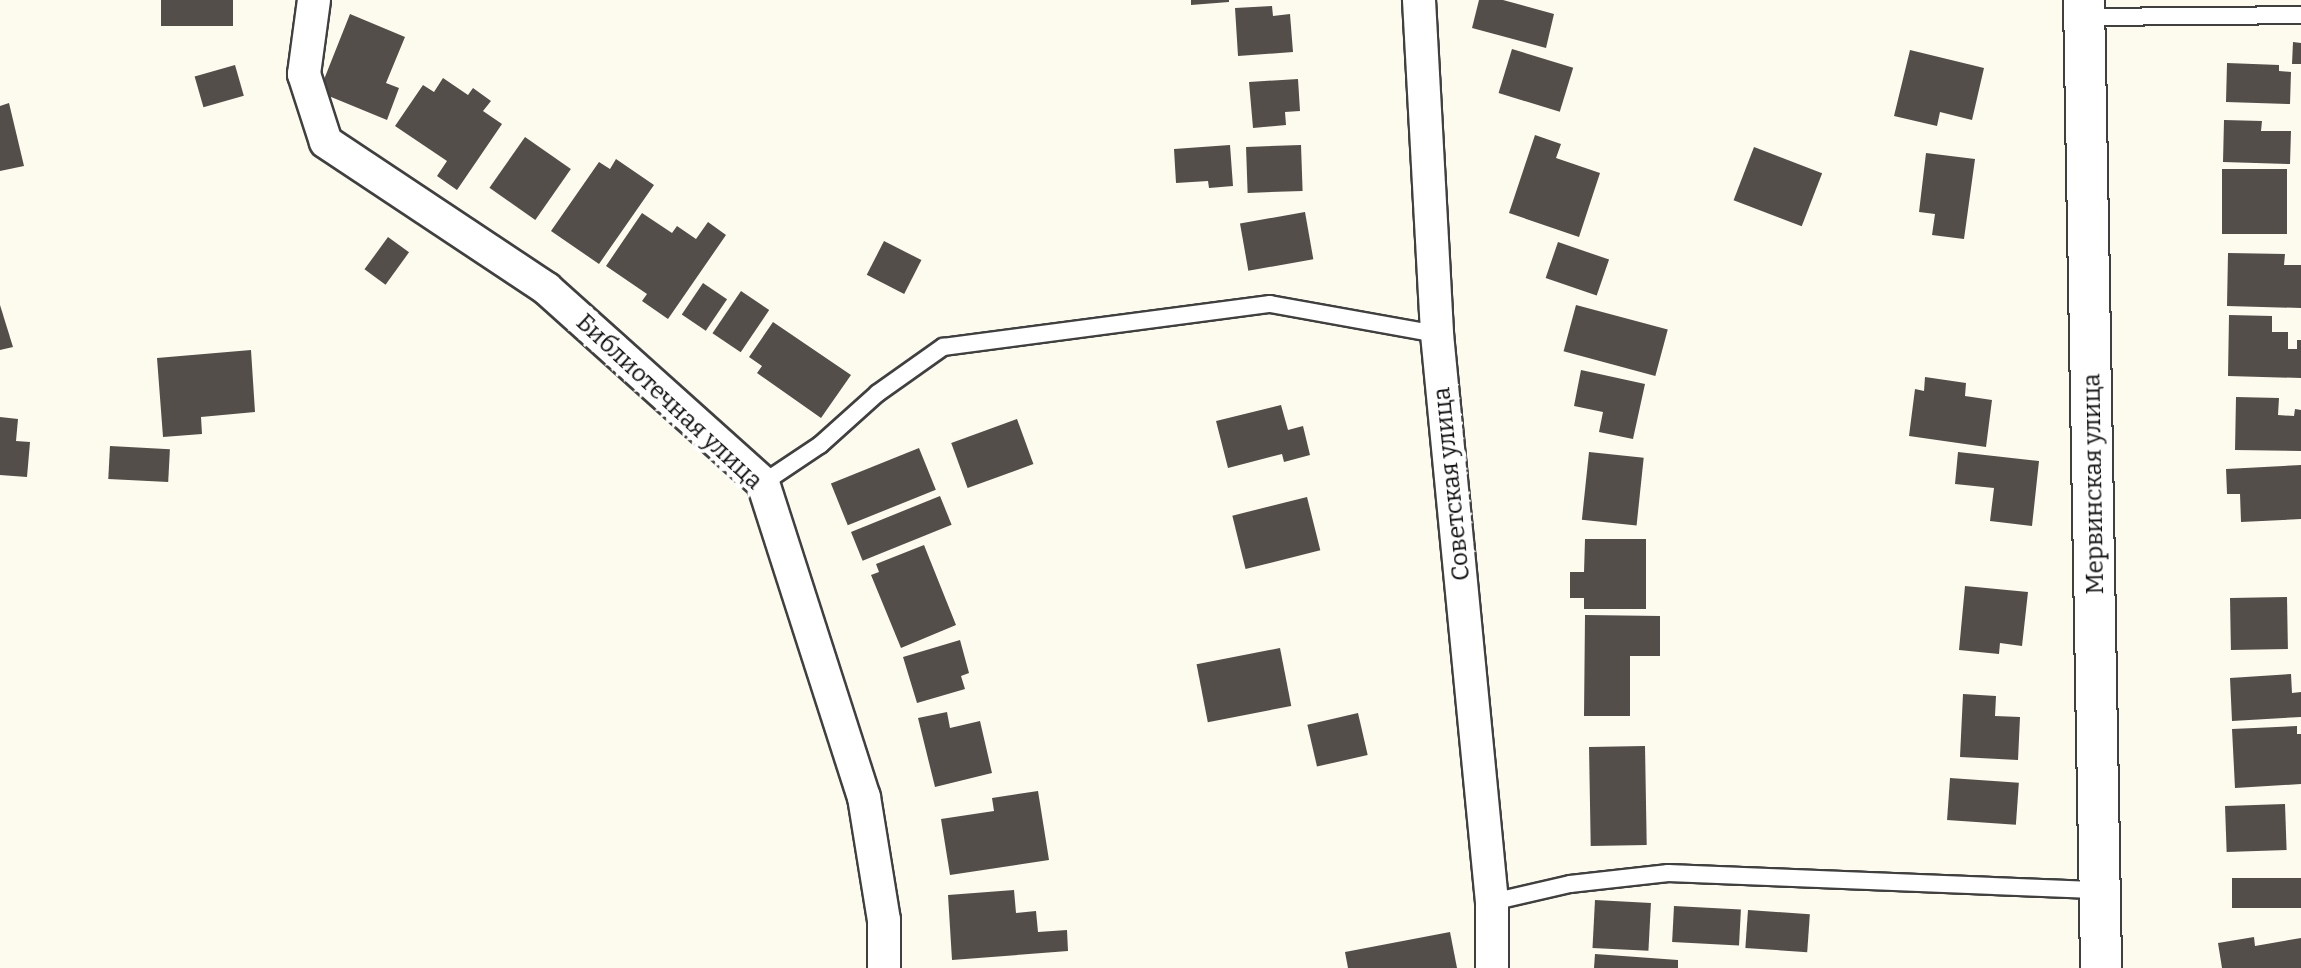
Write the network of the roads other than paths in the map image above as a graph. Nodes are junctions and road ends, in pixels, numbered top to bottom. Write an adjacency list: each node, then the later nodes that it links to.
1 (314, 0): 6 (street, Библиотечная улица)
2 (1419, 0): 5 (street, Советская улица)
3 (2085, 9): 4 (lane); 7 (street, Мервинская улица)
4 (2301, 15)
5 (1437, 334): 6 (lane); 8 (street, Советская улица)
6 (763, 483): 9 (street, Библиотечная улица)
7 (2102, 890): 8 (lane); 11 (street, Мервинская улица)
8 (1492, 902): 10 (street, Советская улица)
9 (884, 968)
10 (1492, 968)
11 (2101, 968)

